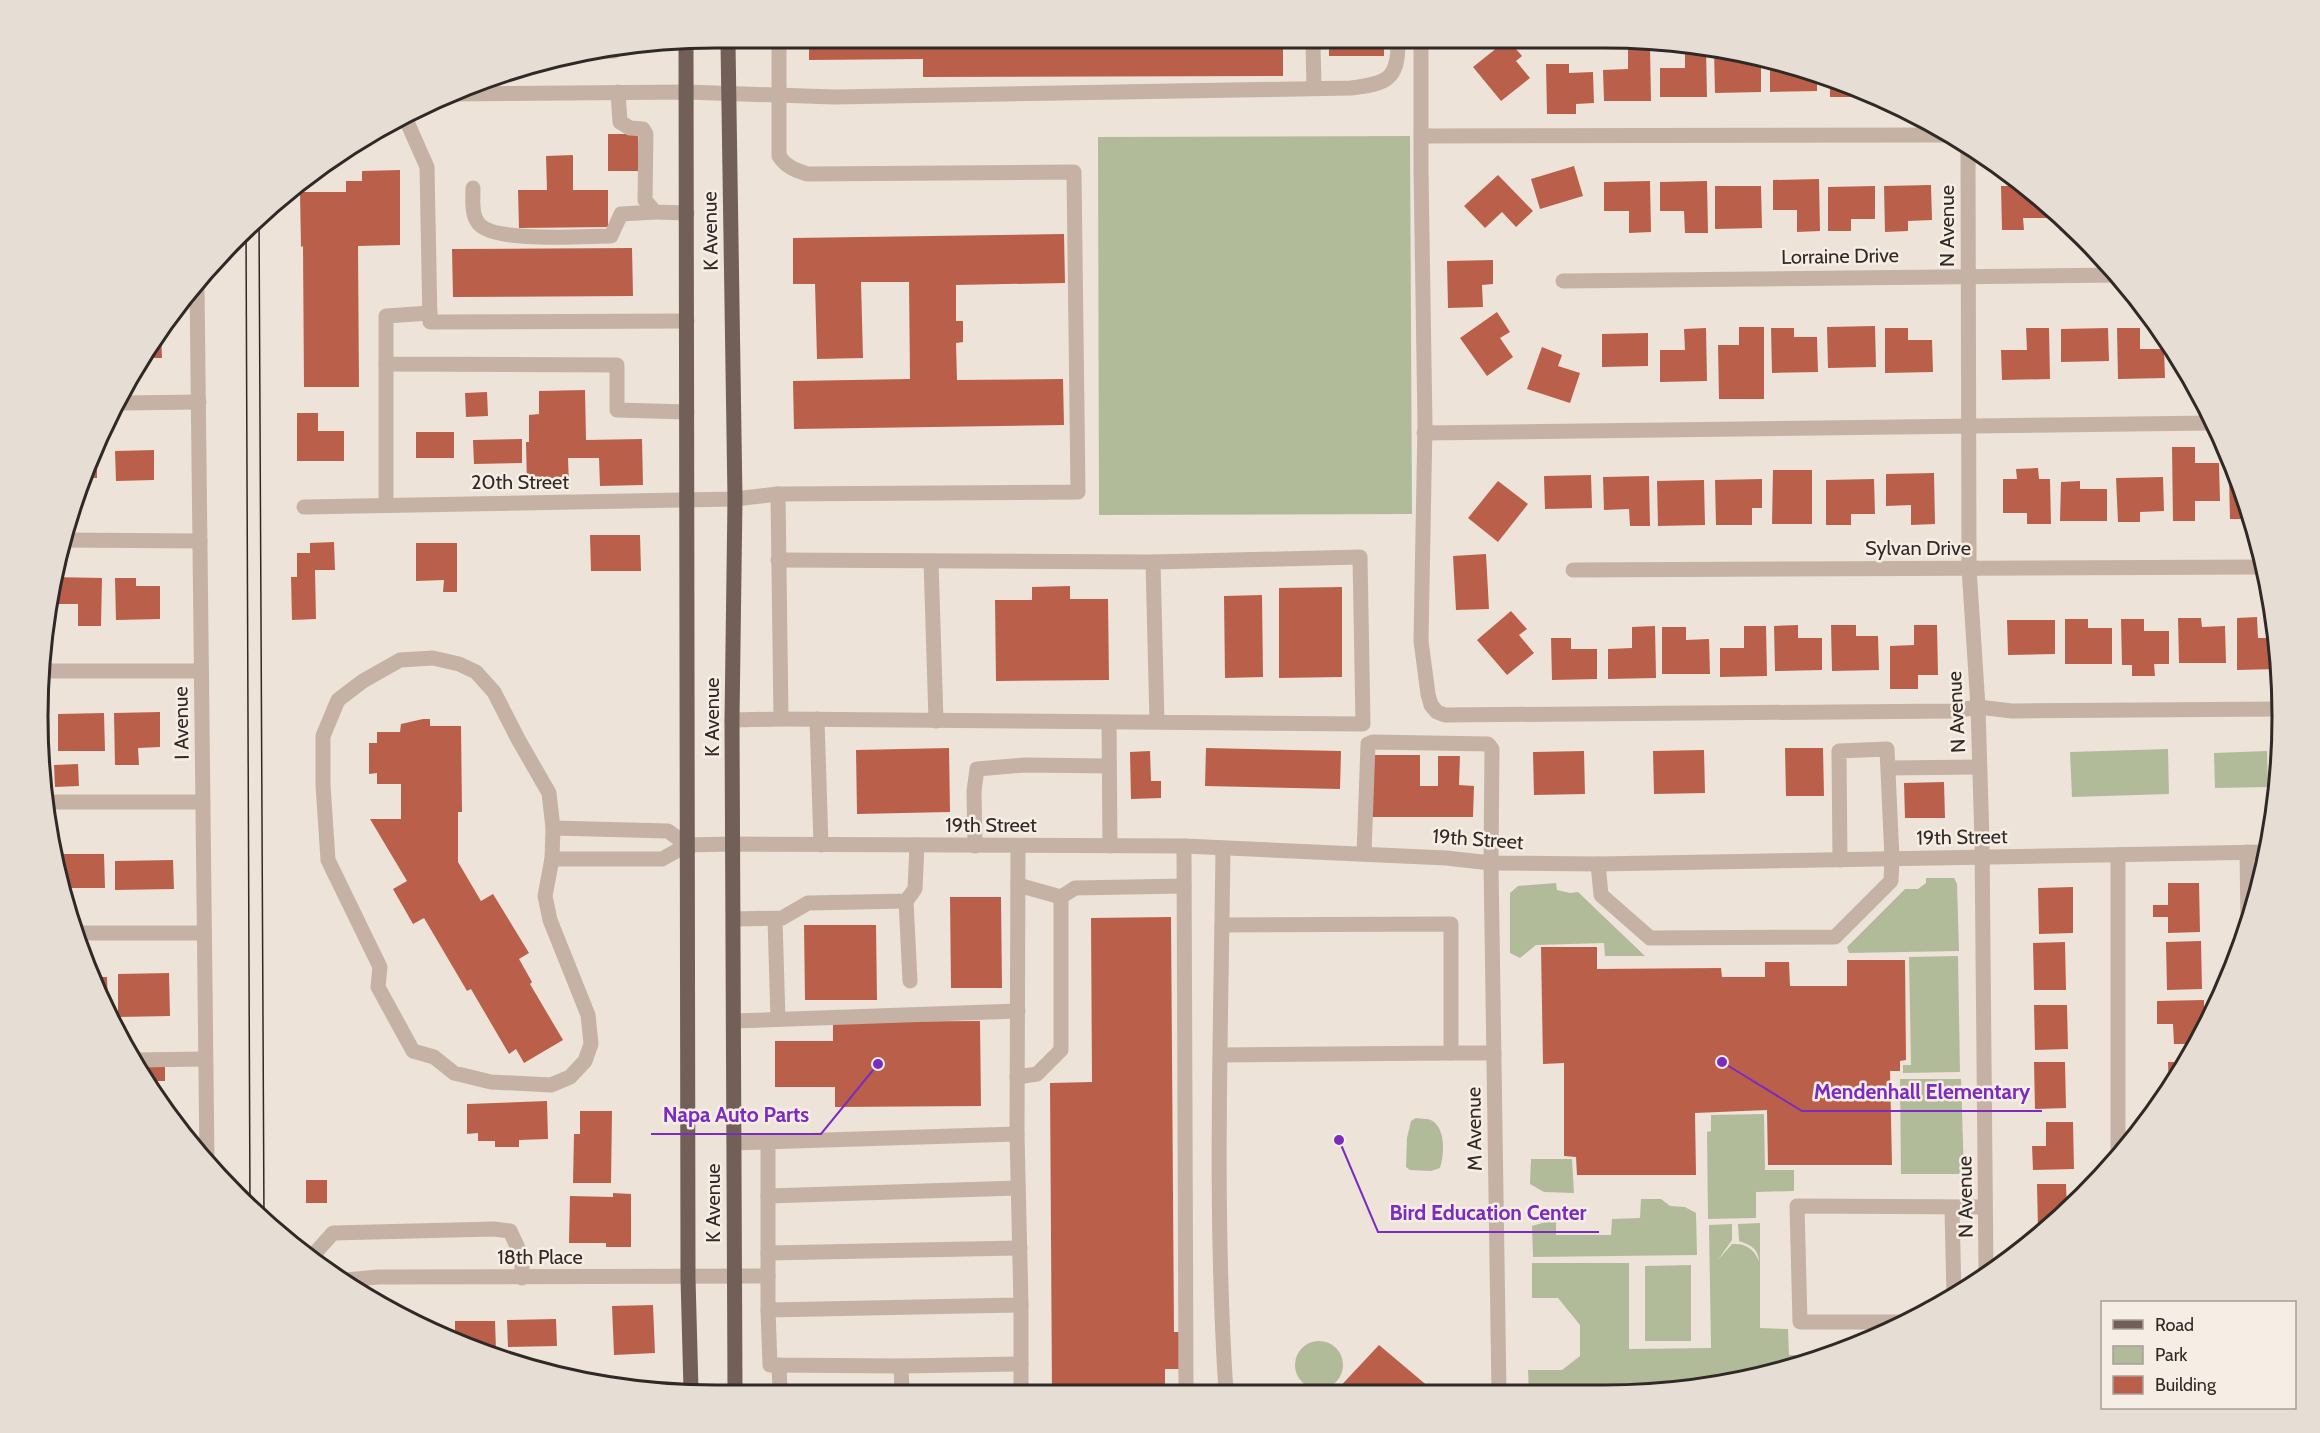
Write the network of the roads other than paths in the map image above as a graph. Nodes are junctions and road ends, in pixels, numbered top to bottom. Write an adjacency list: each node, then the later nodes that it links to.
1 (728, 48): 11 (main road, K Avenue)
2 (779, 48): 12 (street)
3 (1313, 48): 7 (street)
4 (1398, 48): 7 (street)
5 (1422, 48): 15 (street)
6 (686, 49): 9 (main road, K Avenue)
7 (1314, 88): 12 (street)
8 (618, 92): 9 (street); 10 (street); 18 (street)
9 (686, 92): 11 (street); 19 (main road, K Avenue)
10 (475, 94)
11 (728, 94): 12 (street); 34 (main road, K Avenue)
12 (778, 94): 33 (street, 20th Street)
13 (408, 124): 24 (street)
14 (1932, 135): 15 (street)
15 (1421, 136): 32 (street)
16 (1968, 157): 20 (street, N Avenue)
17 (473, 188): 18 (street)
18 (655, 212): 19 (street)
19 (687, 213): 25 (main road, K Avenue)
20 (1968, 275): 21 (street, Lorraine Drive); 22 (street, Lorraine Drive); 31 (street, N Avenue)
21 (2105, 275)
22 (1563, 281)
23 (197, 296): 27 (street, I Avenue)
24 (430, 313): 25 (street); 26 (street)
25 (687, 321): 29 (main road, K Avenue)
26 (386, 364): 29 (street); 36 (street)
27 (199, 402): 28 (street); 39 (street, I Avenue)
28 (127, 403)
29 (687, 412): 35 (main road, K Avenue)
30 (2204, 423): 31 (street)
31 (1969, 424): 32 (street); 44 (street, N Avenue)
32 (1424, 433): 48 (street)
33 (778, 494): 34 (street, 20th Street); 40 (street)
34 (735, 499): 35 (street, 20th Street); 52 (main road, K Avenue)
35 (687, 501): 36 (street, 20th Street); 63 (main road, K Avenue)
36 (386, 505): 37 (street, 20th Street)
37 (304, 507)
38 (72, 540): 39 (street)
39 (200, 542): 47 (street, I Avenue)
40 (778, 560): 41 (street); 50 (street)
41 (931, 561): 42 (street); 53 (street)
42 (1153, 562): 55 (street); 55 (street)
43 (2255, 567): 44 (street, Sylvan Drive)
44 (1969, 568): 45 (street, Sylvan Drive); 48 (street, N Avenue)
45 (1573, 570)
46 (49, 671): 47 (street)
47 (201, 671): 60 (street, I Avenue)
48 (1978, 707): 49 (street); 57 (street, N Avenue)
49 (2272, 709)
50 (781, 719): 51 (street); 52 (street)
51 (817, 719): 53 (street); 64 (street)
52 (732, 720): 62 (main road, K Avenue)
53 (936, 721): 54 (street)
54 (1109, 722): 55 (street); 56 (street)
55 (1157, 722)
56 (1109, 766): 66 (street); 68 (street)
57 (1979, 767): 58 (street); 75 (street, N Avenue)
58 (1889, 768): 77 (street); 78 (street)
59 (54, 802): 60 (street)
60 (203, 802): 90 (street, I Avenue)
61 (553, 828): 63 (street); 76 (street); 76 (street)
62 (732, 844): 63 (street, 19th Street); 64 (street, 19th Street); 87 (main road, K Avenue)
63 (687, 845): 76 (street); 117 (main road, K Avenue)
64 (821, 845): 65 (street, 19th Street)
65 (917, 845): 66 (street, 19th Street); 85 (street)
66 (975, 846): 67 (street, 19th Street)
67 (1018, 846): 68 (street, 19th Street); 81 (street)
68 (1110, 846): 69 (street, 19th Street)
69 (1184, 846): 70 (street, 19th Street); 82 (street)
70 (1223, 848): 73 (street, 19th Street); 88 (street)
71 (2247, 852): 72 (street, 19th Street); 74 (street, 19th Street); 83 (street)
72 (2258, 852)
73 (1364, 854): 79 (street, 19th Street); 79 (street, M Avenue)
74 (2118, 855): 75 (street, 19th Street); 103 (street)
75 (1982, 858): 77 (street, 19th Street); 108 (street, N Avenue)
76 (552, 859)
77 (1892, 859): 78 (street, 19th Street); 80 (street)
78 (1840, 860): 80 (street, 19th Street)
79 (1491, 863): 80 (street, 19th Street); 96 (street, M Avenue)
80 (1598, 864)
81 (1018, 885): 84 (street); 92 (street)
82 (1184, 886): 84 (street); 131 (street)
83 (2248, 895)
84 (1061, 897): 100 (street)
85 (906, 901): 86 (street); 91 (street)
86 (775, 918): 87 (street); 93 (street)
87 (734, 919): 94 (main road, K Avenue)
88 (1222, 925): 95 (street); 97 (street)
89 (84, 933): 90 (street)
90 (203, 933): 98 (street, I Avenue)
91 (910, 981)
92 (1018, 1011): 93 (street); 100 (street)
93 (777, 1019): 94 (street)
94 (734, 1021): 104 (main road, K Avenue)
95 (1451, 1053): 96 (street); 97 (street)
96 (1494, 1053): 133 (street, M Avenue)
97 (1221, 1055): 132 (street)
98 (205, 1059): 99 (street); 105 (street, I Avenue)
99 (144, 1060)
100 (1017, 1077): 101 (street)
101 (1017, 1134): 102 (street); 106 (street)
102 (768, 1142): 104 (street); 107 (street)
103 (2118, 1142)
104 (734, 1143): 115 (main road, K Avenue)
105 (207, 1148)
106 (1018, 1188): 107 (street); 110 (street)
107 (768, 1196): 112 (street)
108 (1986, 1207): 109 (street); 113 (street, N Avenue)
109 (1952, 1208): 119 (street); 122 (street)
110 (1020, 1248): 112 (street); 120 (street)
111 (316, 1252): 116 (street)
112 (768, 1253): 114 (street)
113 (1986, 1264)
114 (768, 1276): 115 (street, 18th Place); 121 (street)
115 (734, 1277): 117 (street, 18th Place); 127 (main road, K Avenue)
116 (522, 1278): 117 (street, 18th Place); 118 (street, 18th Place)
117 (688, 1278): 126 (main road, K Avenue)
118 (356, 1279)
119 (1954, 1285)
120 (1021, 1305): 121 (street); 123 (street)
121 (768, 1310): 124 (street)
122 (1886, 1322)
123 (1021, 1364): 125 (street); 130 (street)
124 (779, 1365): 125 (street); 128 (street)
125 (901, 1366): 129 (street)
126 (691, 1384)
127 (735, 1385)
128 (780, 1385)
129 (902, 1385)
130 (1021, 1385)
131 (1186, 1385)
132 (1226, 1385)
133 (1499, 1385)

